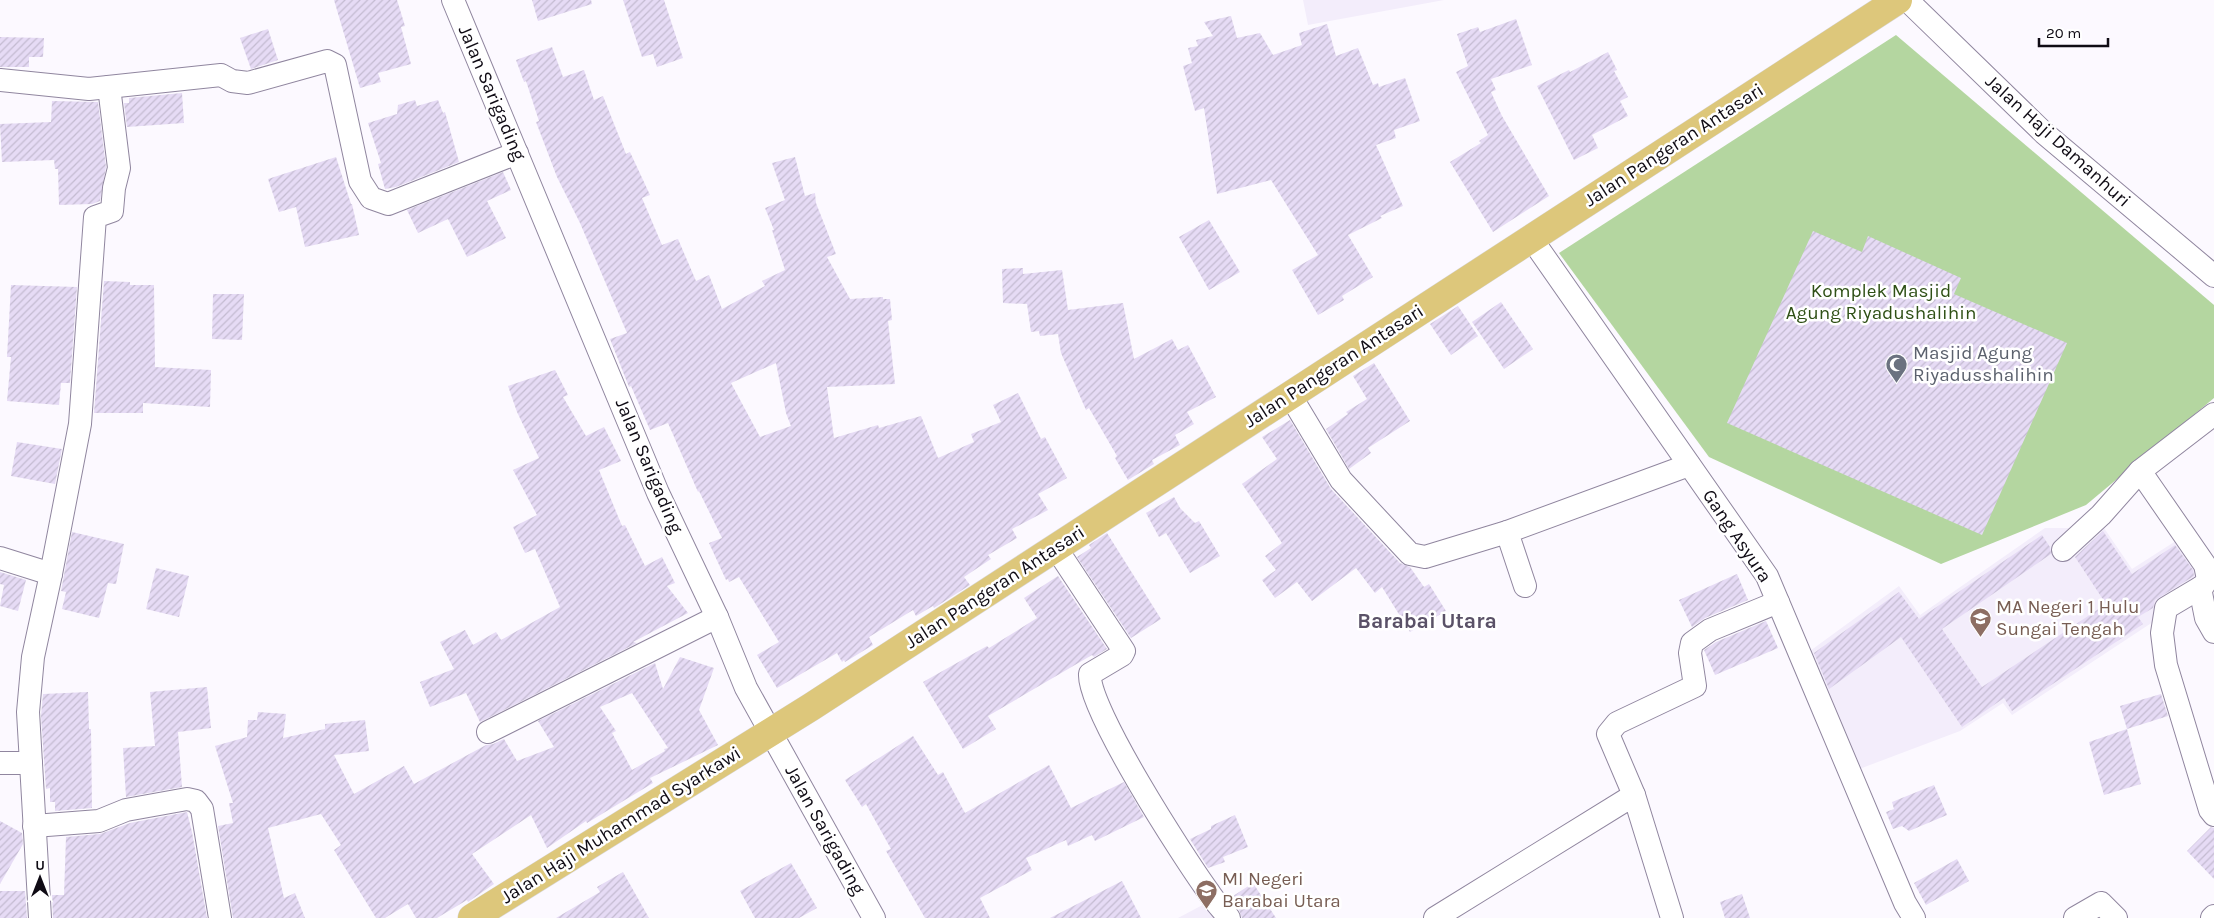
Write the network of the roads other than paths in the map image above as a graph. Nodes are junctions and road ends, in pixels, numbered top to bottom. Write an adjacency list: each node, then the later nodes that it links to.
1 (453, 0): 6 (street, Jalan Sarigading)
2 (1898, 0): 7 (main road, Jalan Pangeran Antasari)
3 (1907, 0): 8 (street, Jalan Haji Damanhuri)
4 (0, 80): 5 (street)
5 (109, 87): 6 (street); 17 (street)
6 (517, 153): 21 (street, Jalan Sarigading)
7 (1531, 238): 9 (main road, Jalan Pangeran Antasari); 11 (street, Gang Asyura)
8 (2214, 276)
9 (1290, 395): 13 (street); 14 (main road, Jalan Pangeran Antasari)
10 (2214, 414): 12 (street)
11 (1689, 465): 13 (street); 20 (street, Gang Asyura)
12 (2140, 471): 15 (street); 19 (street)
13 (1507, 532): 18 (street)
14 (1056, 548): 24 (main road, Jalan Pangeran Antasari); 34 (street)
15 (2063, 550)
16 (0, 558): 17 (street)
17 (51, 574): 26 (street)
18 (1526, 586)
19 (2200, 588): 22 (street); 28 (street)
20 (1778, 602): 27 (street); 37 (street, Gang Asyura)
21 (716, 617): 23 (street); 24 (street, Jalan Sarigading)
22 (2214, 632)
23 (488, 732)
24 (770, 732): 32 (main road, Jalan Haji Muhammad Syarkawi); 33 (street, Jalan Sarigading)
25 (0, 763): 26 (street)
26 (31, 763): 29 (street)
27 (1634, 795): 35 (street); 36 (street)
28 (2214, 815)
29 (34, 826): 30 (street); 31 (street)
30 (40, 918)
31 (220, 918)
32 (472, 918)
33 (874, 918)
34 (1229, 918)
35 (1435, 918)
36 (1672, 918)
37 (1914, 918)
38 (2075, 918): 39 (street)
39 (2116, 918)

